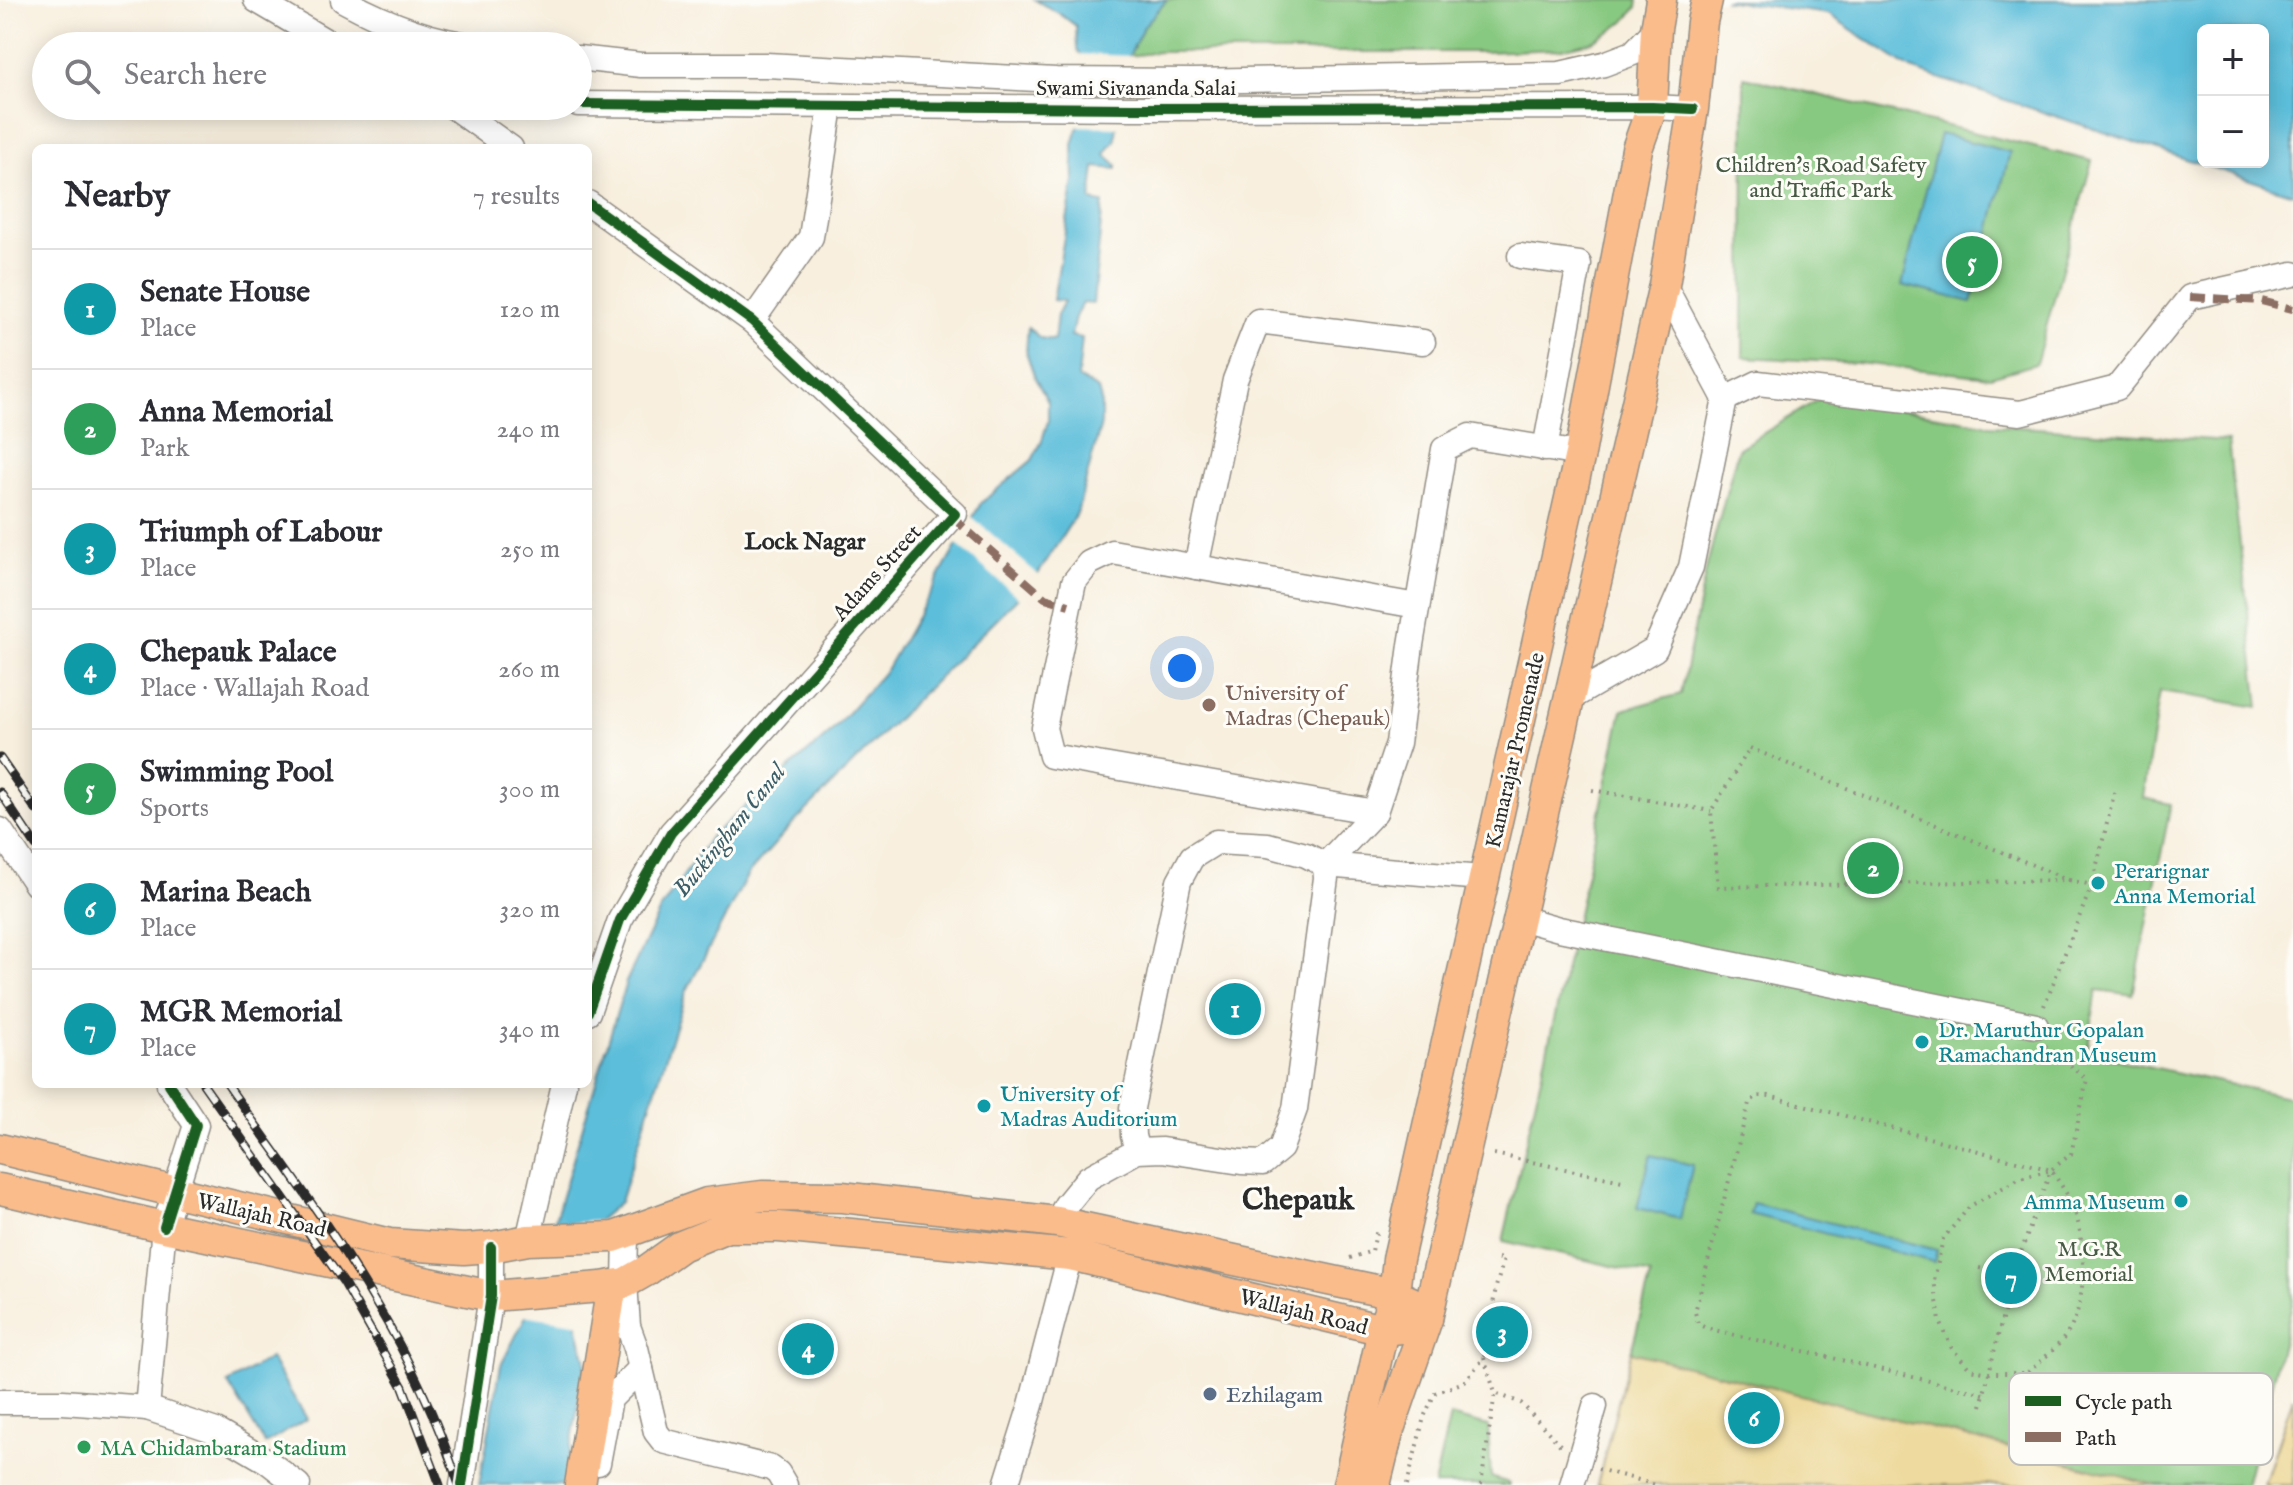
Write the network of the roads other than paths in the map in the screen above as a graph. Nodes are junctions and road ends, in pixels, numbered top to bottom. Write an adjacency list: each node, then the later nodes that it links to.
1 (256, 0): 5 (street)
2 (343, 0): 6 (street)
3 (1705, 11): 11 (main road, Kamarajar Promenade)
4 (1658, 14): 7 (street, Swami Sivananda Salai); 10 (main road, Kamarajar Promenade)
5 (310, 32)
6 (422, 32)
7 (592, 60)
8 (592, 104): 9 (street, Swami Sivananda Salai)
9 (831, 106): 10 (street, Swami Sivananda Salai); 18 (street)
10 (1652, 107): 11 (street, Swami Sivananda Salai); 22 (main road, Kamarajar Promenade)
11 (1693, 109): 17 (main road, Kamarajar Promenade)
12 (472, 120): 13 (street)
13 (505, 144)
14 (592, 206): 18 (street, Adams Street)
15 (1520, 256): 21 (street)
16 (2293, 274): 20 (street)
17 (1664, 285): 20 (street); 25 (main road, Kamarajar Promenade)
18 (752, 321): 32 (street, Adams Street)
19 (1423, 342): 23 (street)
20 (1725, 399): 25 (street)
21 (1545, 449): 22 (street); 24 (street)
22 (1580, 454): 30 (main road, Kamarajar Promenade)
23 (1196, 567): 24 (street); 26 (street)
24 (1417, 606): 26 (street)
25 (1567, 700): 31 (main road, Kamarajar Promenade)
26 (1375, 812): 28 (street)
27 (0, 830): 29 (street)
28 (1325, 865): 30 (street); 37 (street); 37 (street)
29 (32, 878)
30 (1485, 881): 47 (main road, Kamarajar Promenade)
31 (1520, 918): 33 (street); 49 (main road, Kamarajar Promenade)
32 (592, 1000)
33 (2036, 1026)
34 (172, 1088): 39 (street)
35 (563, 1088): 43 (street)
36 (0, 1149): 39 (main road, Wallajah Road)
37 (1137, 1151): 40 (street)
38 (0, 1189): 41 (main road, Wallajah Road)
39 (175, 1193): 41 (street); 44 (main road, Wallajah Road)
40 (1057, 1222): 42 (main road, Wallajah Road); 47 (main road, Wallajah Road)
41 (164, 1227): 48 (main road, Wallajah Road); 54 (street)
42 (620, 1235): 43 (main road, Wallajah Road); 46 (street)
43 (528, 1240): 44 (main road, Wallajah Road)
44 (491, 1247): 48 (street)
45 (1070, 1255): 46 (main road, Wallajah Road); 50 (main road, Wallajah Road); 61 (street)
46 (613, 1285): 48 (main road, Wallajah Road); 51 (street); 58 (main road)
47 (1394, 1294): 49 (main road, Wallajah Road); 50 (main road, Kamarajar Promenade)
48 (491, 1296): 57 (street)
49 (1427, 1319): 50 (main road, Wallajah Road); 63 (main road, Kamarajar Promenade)
50 (1383, 1330): 62 (main road, Kamarajar Promenade)
51 (641, 1368): 59 (street); 60 (street)
52 (0, 1402): 54 (street)
53 (1595, 1406): 55 (street)
54 (147, 1408): 56 (street)
55 (1575, 1474)
56 (298, 1485)
57 (462, 1485)
58 (580, 1485)
59 (594, 1485)
60 (785, 1485)
61 (1006, 1485)
62 (1348, 1485)
63 (1375, 1485)

